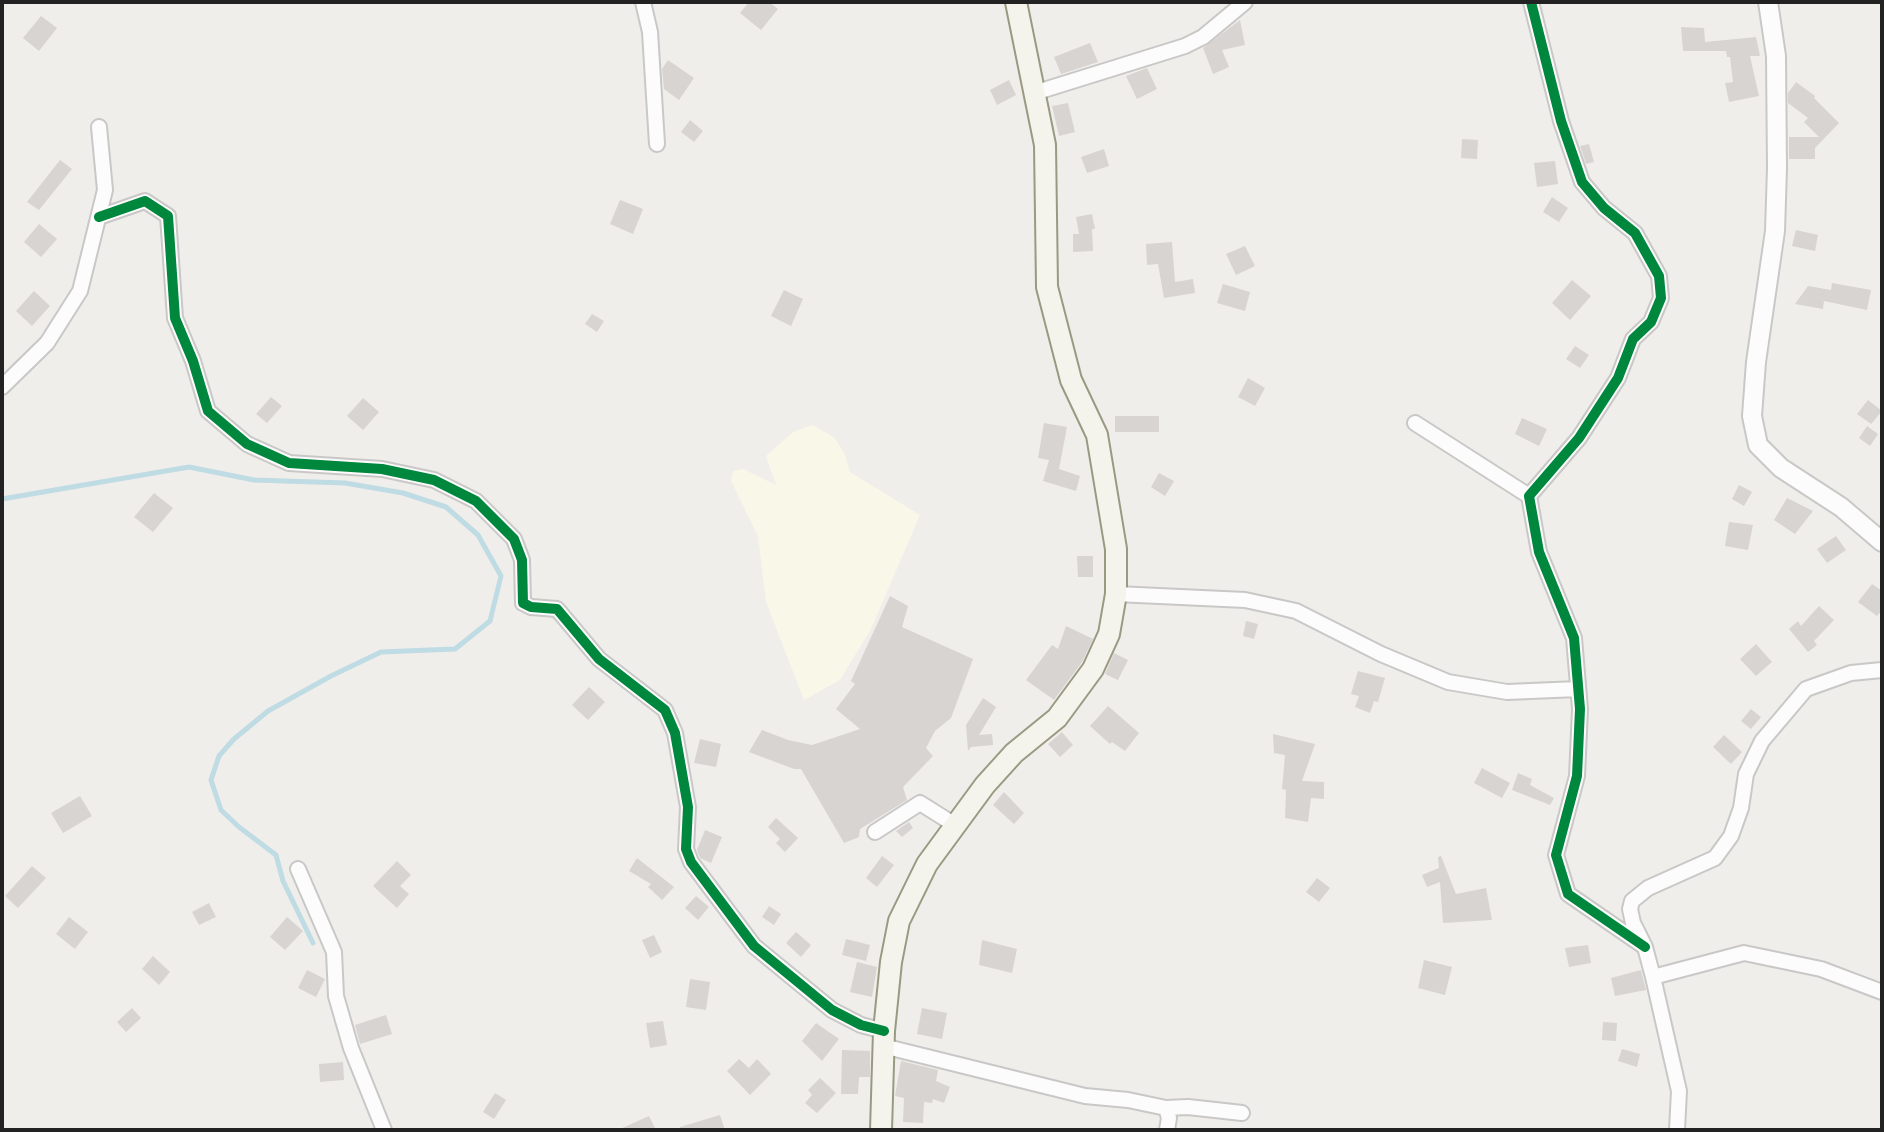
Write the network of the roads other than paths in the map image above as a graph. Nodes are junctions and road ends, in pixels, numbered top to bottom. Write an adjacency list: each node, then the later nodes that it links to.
1 (643, 2): 8 (street)
2 (1016, 2): 6 (main road)
3 (1245, 2): 6 (street)
4 (1531, 2): 12 (street)
5 (1768, 2): 13 (street)
6 (1034, 93): 14 (main road)
7 (99, 127): 9 (street)
8 (657, 144)
9 (99, 217): 10 (street); 23 (street)
10 (2, 387)
11 (1415, 423): 12 (street)
12 (1529, 496): 16 (street)
13 (1882, 542)
14 (1116, 594): 16 (street); 17 (main road)
15 (1882, 670): 20 (street)
16 (1578, 689): 20 (street)
17 (955, 825): 18 (street); 23 (main road)
18 (875, 832)
19 (298, 869): 26 (street)
20 (1645, 947): 21 (street)
21 (1653, 977): 22 (street); 29 (street)
22 (1882, 992)
23 (883, 1039): 24 (street); 27 (main road)
24 (1166, 1108): 25 (street); 28 (street)
25 (1242, 1113)
26 (384, 1130)
27 (881, 1130)
28 (1167, 1130)
29 (1677, 1130)

